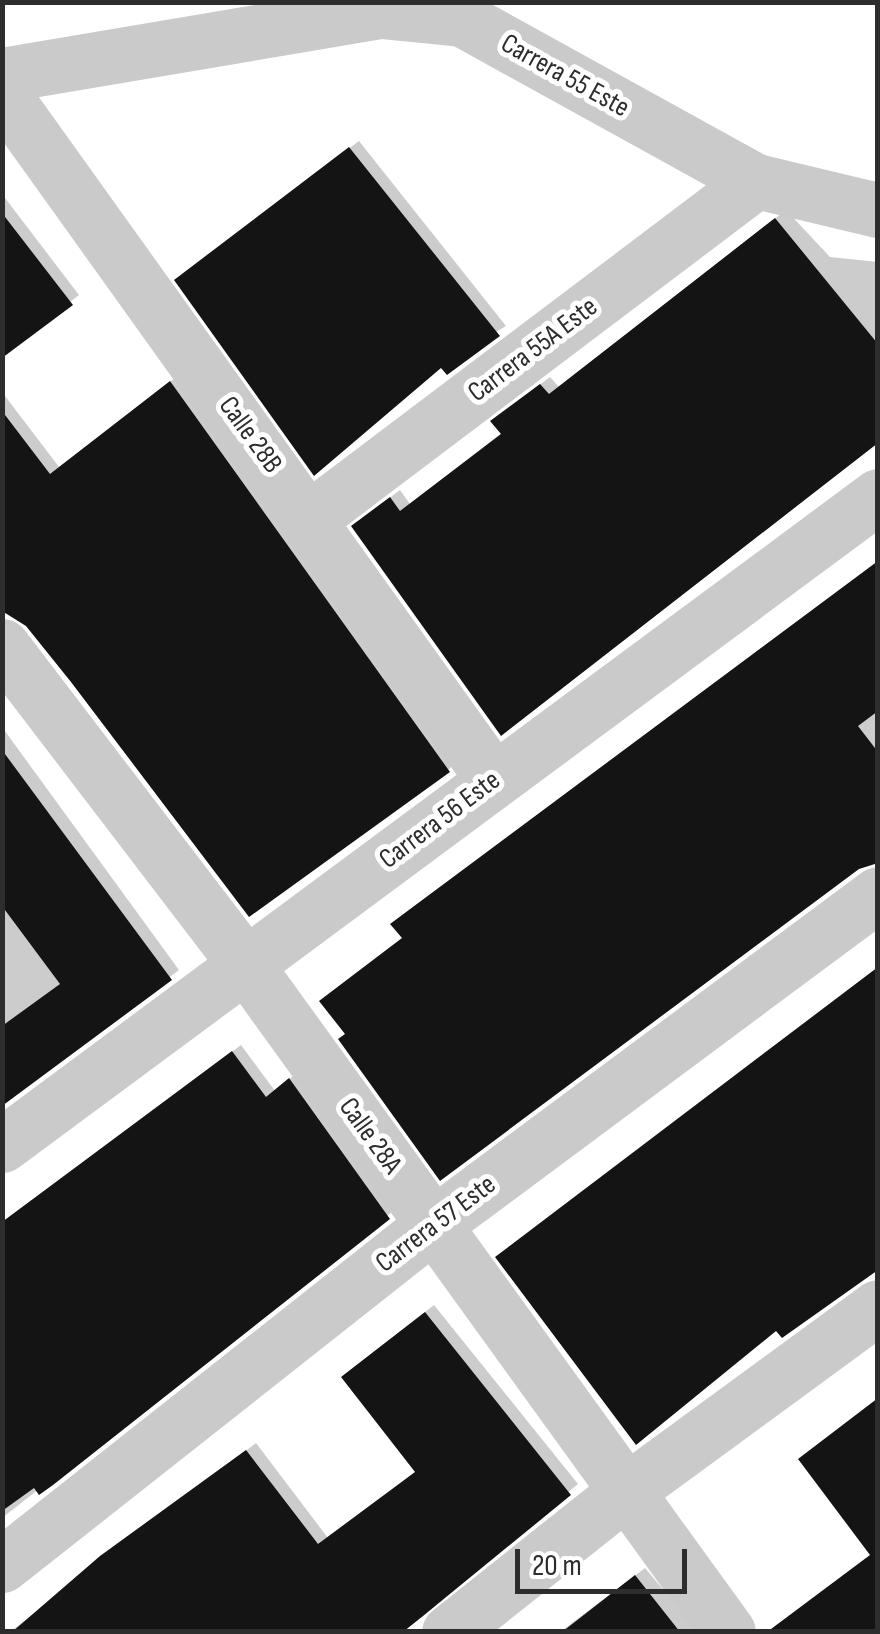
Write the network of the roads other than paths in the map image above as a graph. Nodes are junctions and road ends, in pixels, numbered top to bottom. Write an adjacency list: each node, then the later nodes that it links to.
1 (2, 75): 3 (street, Carrera 55 Este)
2 (2, 93): 6 (street, Calle 28B)
3 (756, 182): 4 (street, Carrera 55 Este); 6 (street, Carrera 55A Este)
4 (878, 210)
5 (878, 496): 8 (street, Carrera 56 Este)
6 (310, 518): 8 (street, Calle 28B)
7 (2, 646): 10 (street, Calle 28A)
8 (494, 780): 10 (street, Carrera 56 Este)
9 (878, 894): 12 (street, Carrera 57 Este)
10 (246, 964): 11 (street, Carrera 56 Este); 12 (street, Calle 28A)
11 (2, 1145)
12 (434, 1224): 14 (street, Calle 28A); 15 (street, Carrera 57 Este)
13 (878, 1307): 14 (street)
14 (625, 1492): 16 (street); 17 (street, Calle 28A)
15 (2, 1564)
16 (449, 1632)
17 (728, 1632)

